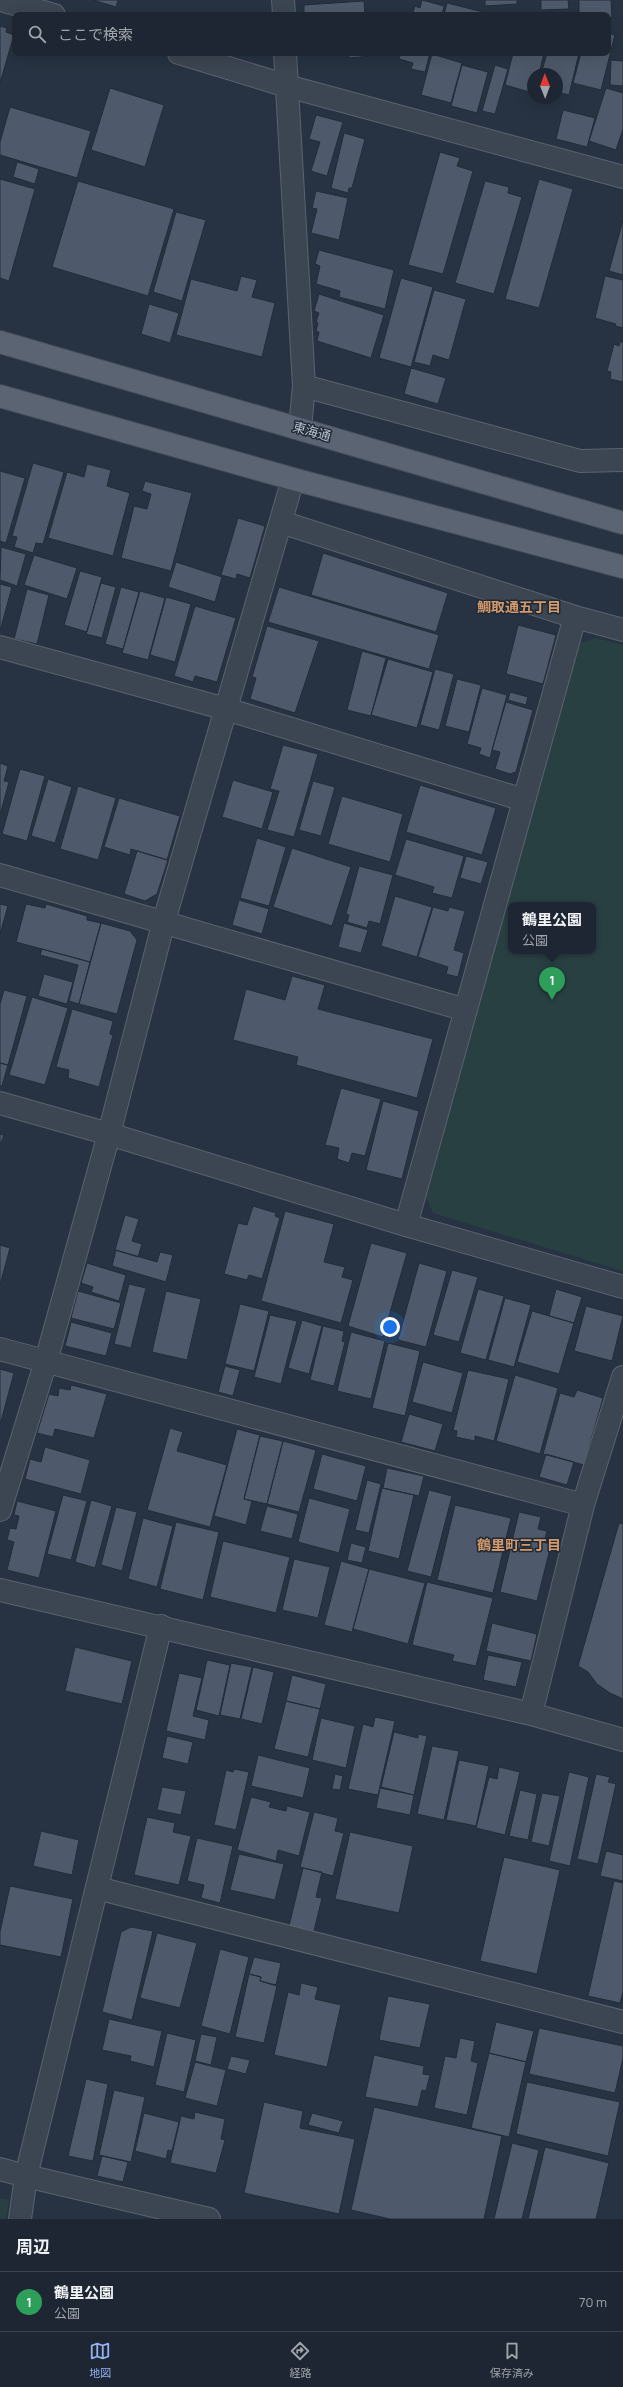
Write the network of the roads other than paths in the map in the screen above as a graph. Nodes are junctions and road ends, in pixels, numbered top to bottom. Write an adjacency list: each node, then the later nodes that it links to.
1 (1, 0): 3 (street)
2 (284, 0): 4 (street)
3 (43, 12)
4 (284, 12)
5 (189, 56): 7 (street)
6 (285, 56): 7 (street)
7 (287, 86): 8 (street); 10 (street)
8 (623, 177)
9 (0, 342): 12 (main road, 東海通)
10 (304, 386): 12 (street); 13 (street)
11 (0, 396): 14 (main road)
12 (300, 428): 16 (main road, 東海通)
13 (623, 460)
14 (294, 479): 15 (street); 17 (main road)
15 (281, 522): 18 (street); 21 (street)
16 (623, 523)
17 (623, 567)
18 (575, 617): 19 (street); 22 (street)
19 (623, 630)
20 (0, 647): 21 (street)
21 (226, 709): 22 (street); 24 (street)
22 (524, 800): 25 (street)
23 (0, 875): 24 (street)
24 (164, 921): 25 (street); 27 (street)
25 (466, 1010): 28 (street)
26 (0, 1104): 27 (street)
27 (109, 1134): 28 (street); 31 (street)
28 (406, 1226): 29 (street)
29 (623, 1287)
30 (0, 1349): 31 (street)
31 (46, 1361): 33 (street); 34 (street)
32 (623, 1378): 33 (street)
33 (583, 1505): 37 (street)
34 (0, 1510)
35 (0, 1590): 36 (street)
36 (162, 1626): 37 (street); 39 (street)
37 (532, 1714): 38 (street)
38 (623, 1740)
39 (97, 1888): 40 (street); 42 (street)
40 (623, 2022)
41 (0, 2169): 42 (street)
42 (26, 2176): 43 (street); 44 (street)
43 (20, 2219)
44 (209, 2219)

